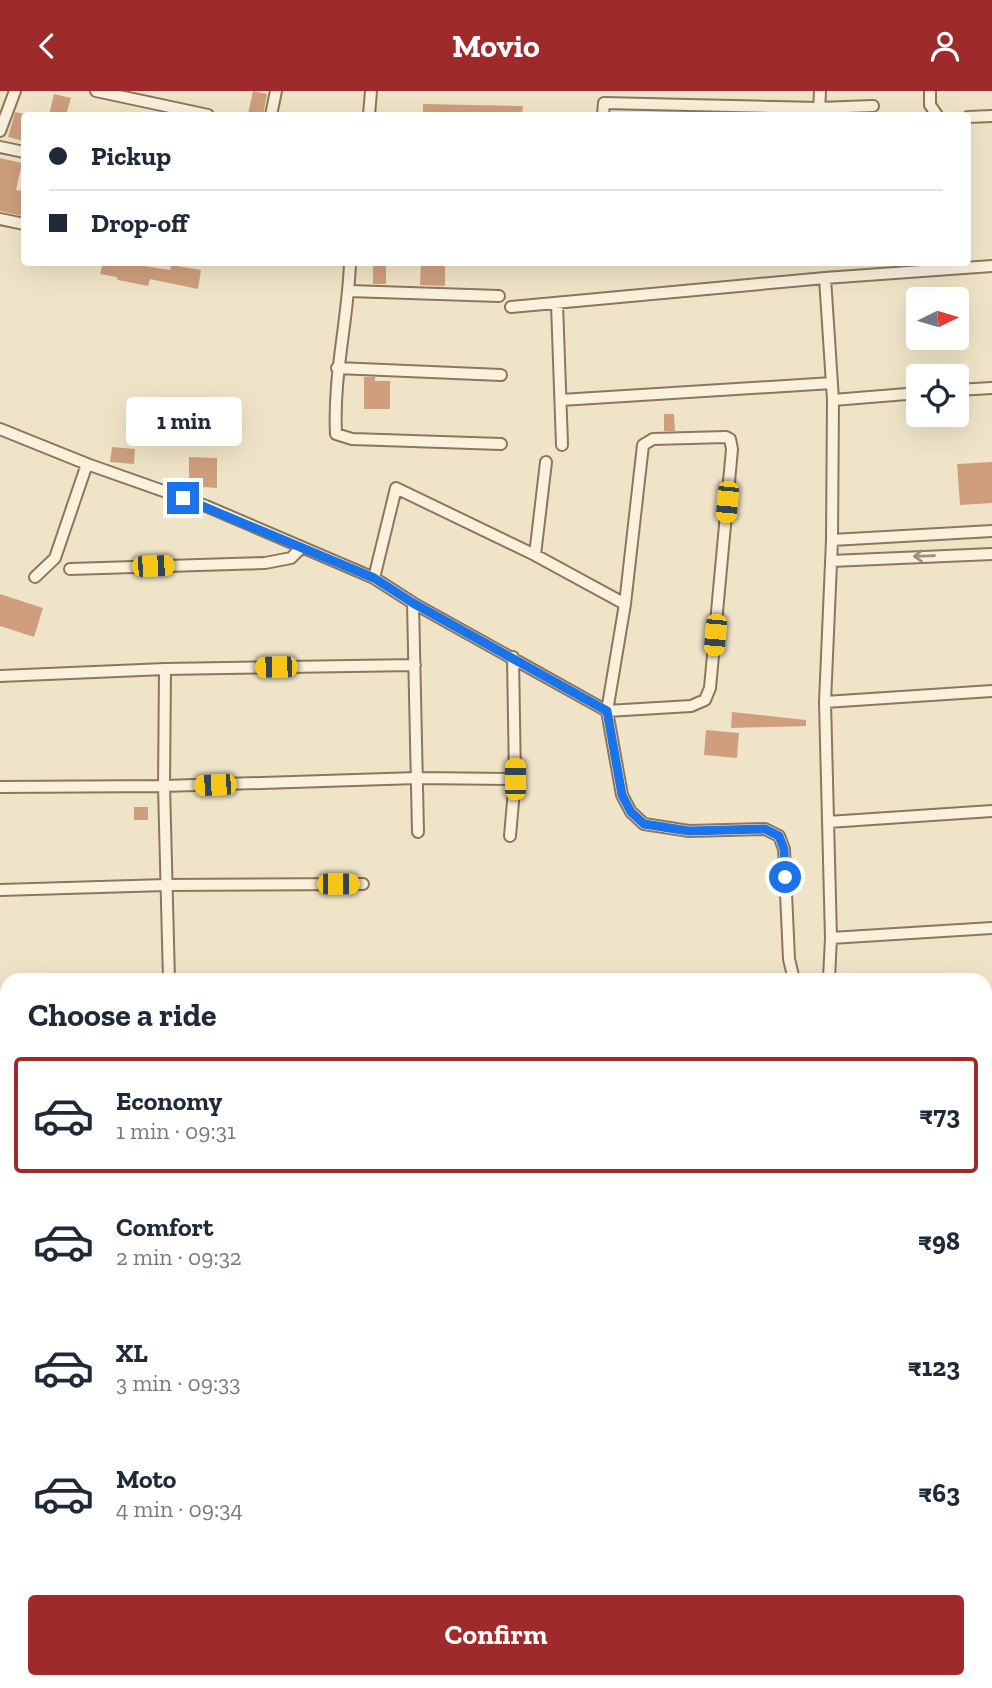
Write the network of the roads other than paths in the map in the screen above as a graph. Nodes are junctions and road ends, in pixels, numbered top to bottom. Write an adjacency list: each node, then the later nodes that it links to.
1 (15, 91): 16 (street)
2 (96, 91): 9 (street)
3 (276, 91): 10 (street)
4 (371, 91): 11 (street)
5 (820, 91): 12 (street)
6 (930, 91): 13 (street)
7 (603, 97): 12 (street)
8 (873, 106): 12 (street)
9 (189, 112)
10 (272, 112)
11 (369, 112)
12 (819, 112)
13 (935, 112)
14 (992, 115): 15 (street)
15 (971, 117)
16 (0, 131)
17 (0, 147): 18 (street)
18 (21, 151)
19 (0, 219): 20 (street)
20 (21, 223)
21 (350, 266): 24 (street)
22 (992, 266): 23 (street)
23 (825, 278): 26 (street); 30 (street)
24 (349, 291): 25 (street); 28 (street)
25 (499, 296)
26 (557, 304): 27 (street); 34 (street)
27 (511, 307)
28 (337, 367): 29 (street); 37 (street)
29 (501, 375)
30 (832, 383): 34 (street); 35 (street)
31 (992, 388): 32 (street)
32 (969, 389)
33 (906, 394): 35 (street)
34 (561, 400): 38 (street)
35 (833, 400): 42 (street)
36 (0, 429): 40 (street)
37 (501, 444)
38 (562, 445)
39 (545, 462): 45 (street)
40 (87, 464): 43 (street); 48 (street)
41 (992, 531): 42 (street)
42 (832, 540): 46 (street)
43 (301, 548): 47 (street); 49 (street)
44 (992, 554): 46 (street, one-way to 46)
45 (535, 555): 49 (street); 51 (street)
46 (831, 561): 57 (street)
47 (70, 569)
48 (34, 577)
49 (374, 578): 50 (street)
50 (413, 603): 52 (street); 53 (street)
51 (625, 604): 58 (street); 58 (street)
52 (513, 657): 58 (street); 60 (street)
53 (415, 665): 54 (street); 59 (street)
54 (164, 669): 55 (street); 61 (street)
55 (0, 676)
56 (992, 691): 57 (street)
57 (825, 702): 64 (street)
58 (607, 711): 73 (street)
59 (417, 778): 60 (street); 61 (street); 65 (street)
60 (515, 779): 66 (street)
61 (164, 786): 62 (street); 68 (street)
62 (0, 787)
63 (992, 811): 64 (street)
64 (828, 822): 71 (street)
65 (418, 832)
66 (510, 836)
67 (363, 884): 68 (street)
68 (166, 885): 69 (street); 72 (street)
69 (0, 890)
70 (992, 928): 71 (street)
71 (831, 938): 74 (street)
72 (169, 973)
73 (792, 973)
74 (829, 973)

